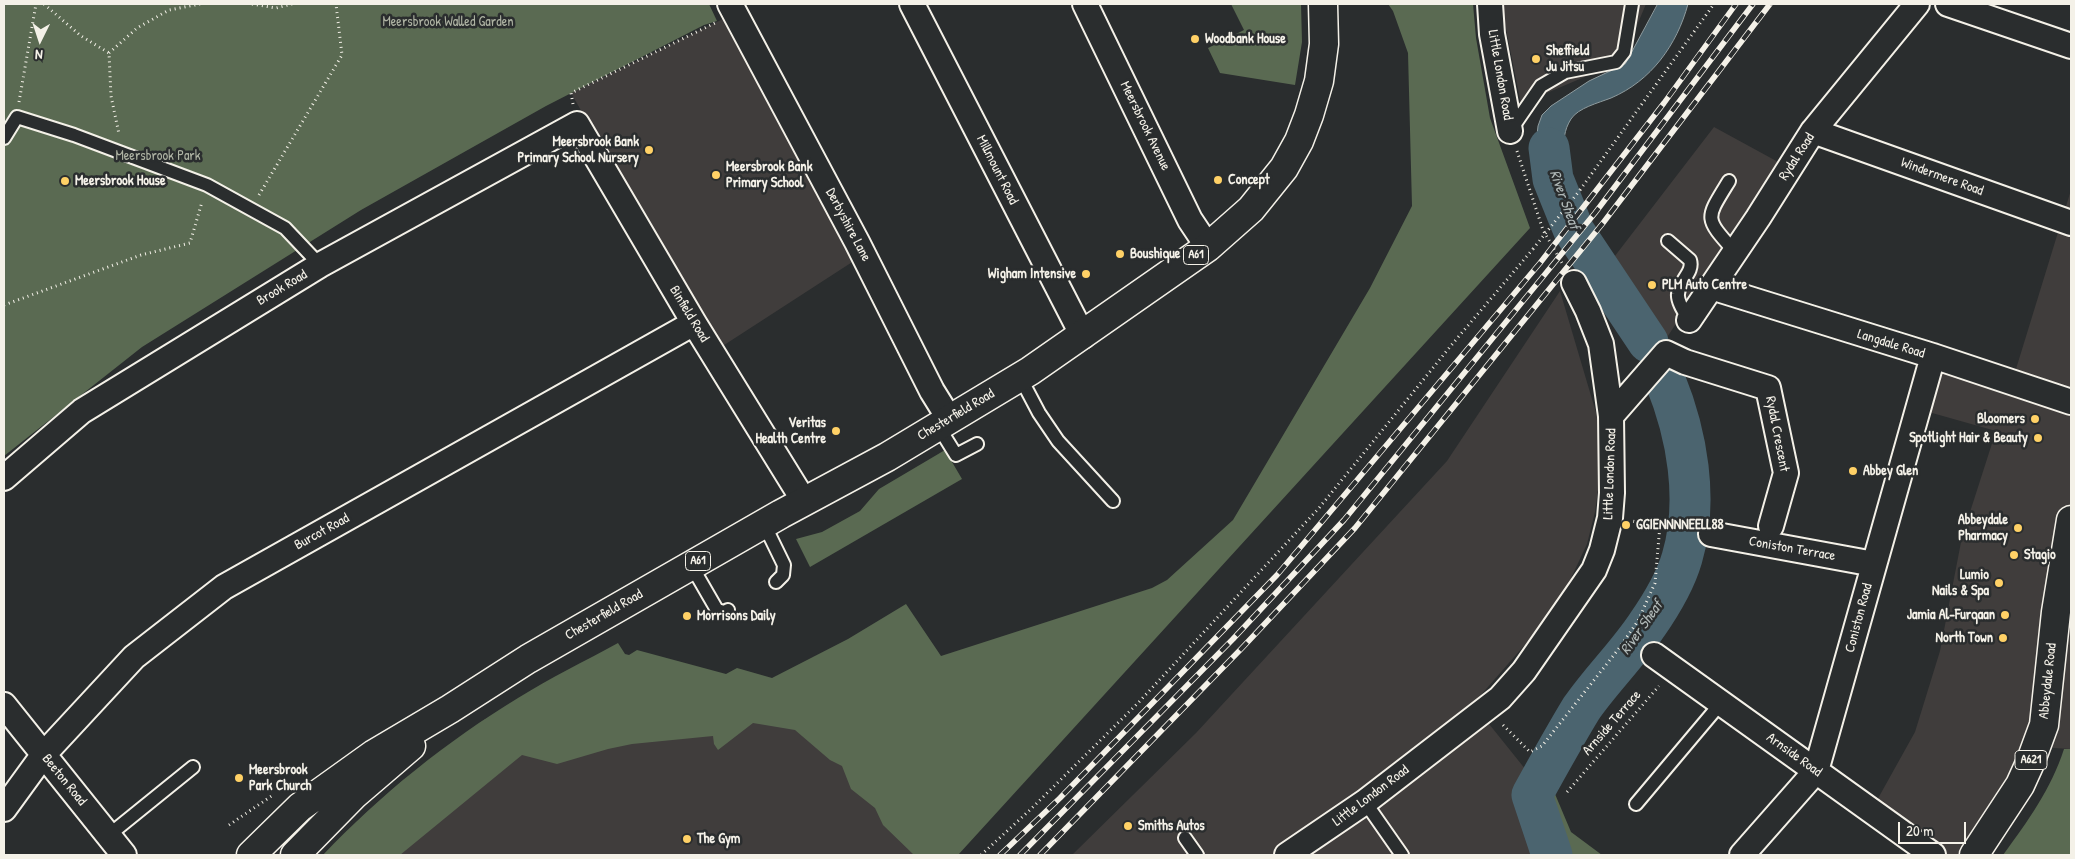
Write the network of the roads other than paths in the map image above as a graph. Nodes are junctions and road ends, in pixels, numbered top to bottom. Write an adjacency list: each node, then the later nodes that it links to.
1 (912, 4): 24 (street, Millmount Road)
2 (1085, 4): 17 (street, Meersbrook Avenue)
3 (1323, 4): 17 (main road, Chesterfield Road / A61)
4 (1490, 4): 11 (street, Little London Road)
5 (1632, 4): 11 (lane)
6 (1917, 4): 12 (street, Rydal Road)
7 (1948, 4): 9 (street)
8 (733, 9): 29 (street, Derbyshire Lane)
9 (2071, 46)
10 (578, 124): 19 (street, Brook Road); 23 (street, Binfield Road)
11 (1510, 131)
12 (1813, 131): 15 (street, Windermere Road); 18 (street, Rydal Road)
13 (4, 138): 19 (lane)
14 (1729, 181): 18 (lane)
15 (2071, 223)
16 (1668, 241): 22 (lane)
17 (1208, 247): 24 (main road, Chesterfield Road / A61)
18 (1736, 252): 21 (street, Rydal Road)
19 (320, 265): 31 (street, Brook Road)
20 (1574, 283): 28 (street, Little London Road)
21 (1711, 287): 22 (street, Rydal Road); 25 (street, Langdale Road)
22 (1689, 320)
23 (694, 323): 32 (street, Binfield Road); 47 (street, Burcot Road)
24 (1083, 336): 26 (main road, Chesterfield Road / A61)
25 (1933, 356): 27 (street, Langdale Road); 38 (street, Coniston Road)
26 (1020, 377): 29 (main road, Chesterfield Road / A61); 33 (lane)
27 (2071, 402)
28 (1611, 416): 36 (street, Rydal Crescent); 50 (street, Little London Road)
29 (944, 423): 30 (lane); 32 (main road, Chesterfield Road / A61)
30 (978, 444)
31 (4, 478)
32 (804, 501): 35 (main road, Chesterfield Road / A61)
33 (1113, 501)
34 (2071, 520): 40 (main road, Abbeydale Road / A621)
35 (764, 524): 39 (main road, Chesterfield Road / A61); 41 (lane)
36 (1771, 526)
37 (1711, 534): 38 (street, Coniston Terrace)
38 (1874, 564): 49 (street, Coniston Road)
39 (691, 565): 42 (lane); 46 (main road, Chesterfield Road / A61)
40 (2066, 569): 63 (main road, Abbeydale Road / A621)
41 (776, 582)
42 (728, 610)
43 (1654, 655): 44 (street, Arnside Road)
44 (1721, 703): 49 (street, Arnside Road); 51 (lane)
45 (4, 705): 47 (street, Beeton Road)
46 (450, 709): 56 (main road, Chesterfield Road / A61); 57 (main road, Chesterfield Road / A61)
47 (44, 754): 52 (street, Burcot Road); 53 (street, Beeton Road)
48 (193, 767): 53 (lane)
49 (1816, 771): 61 (street, Coniston Road); 62 (street, Arnside Road)
50 (1365, 802): 59 (street, Little London Road); 60 (lane)
51 (1636, 804)
52 (4, 809)
53 (109, 835): 55 (street, Beeton Road)
54 (1185, 838): 58 (lane)
55 (124, 855)
56 (251, 855)
57 (295, 855)
58 (1197, 855)
59 (1287, 855)
60 (1402, 855)
61 (1742, 855)
62 (1933, 855)
63 (1974, 855)

